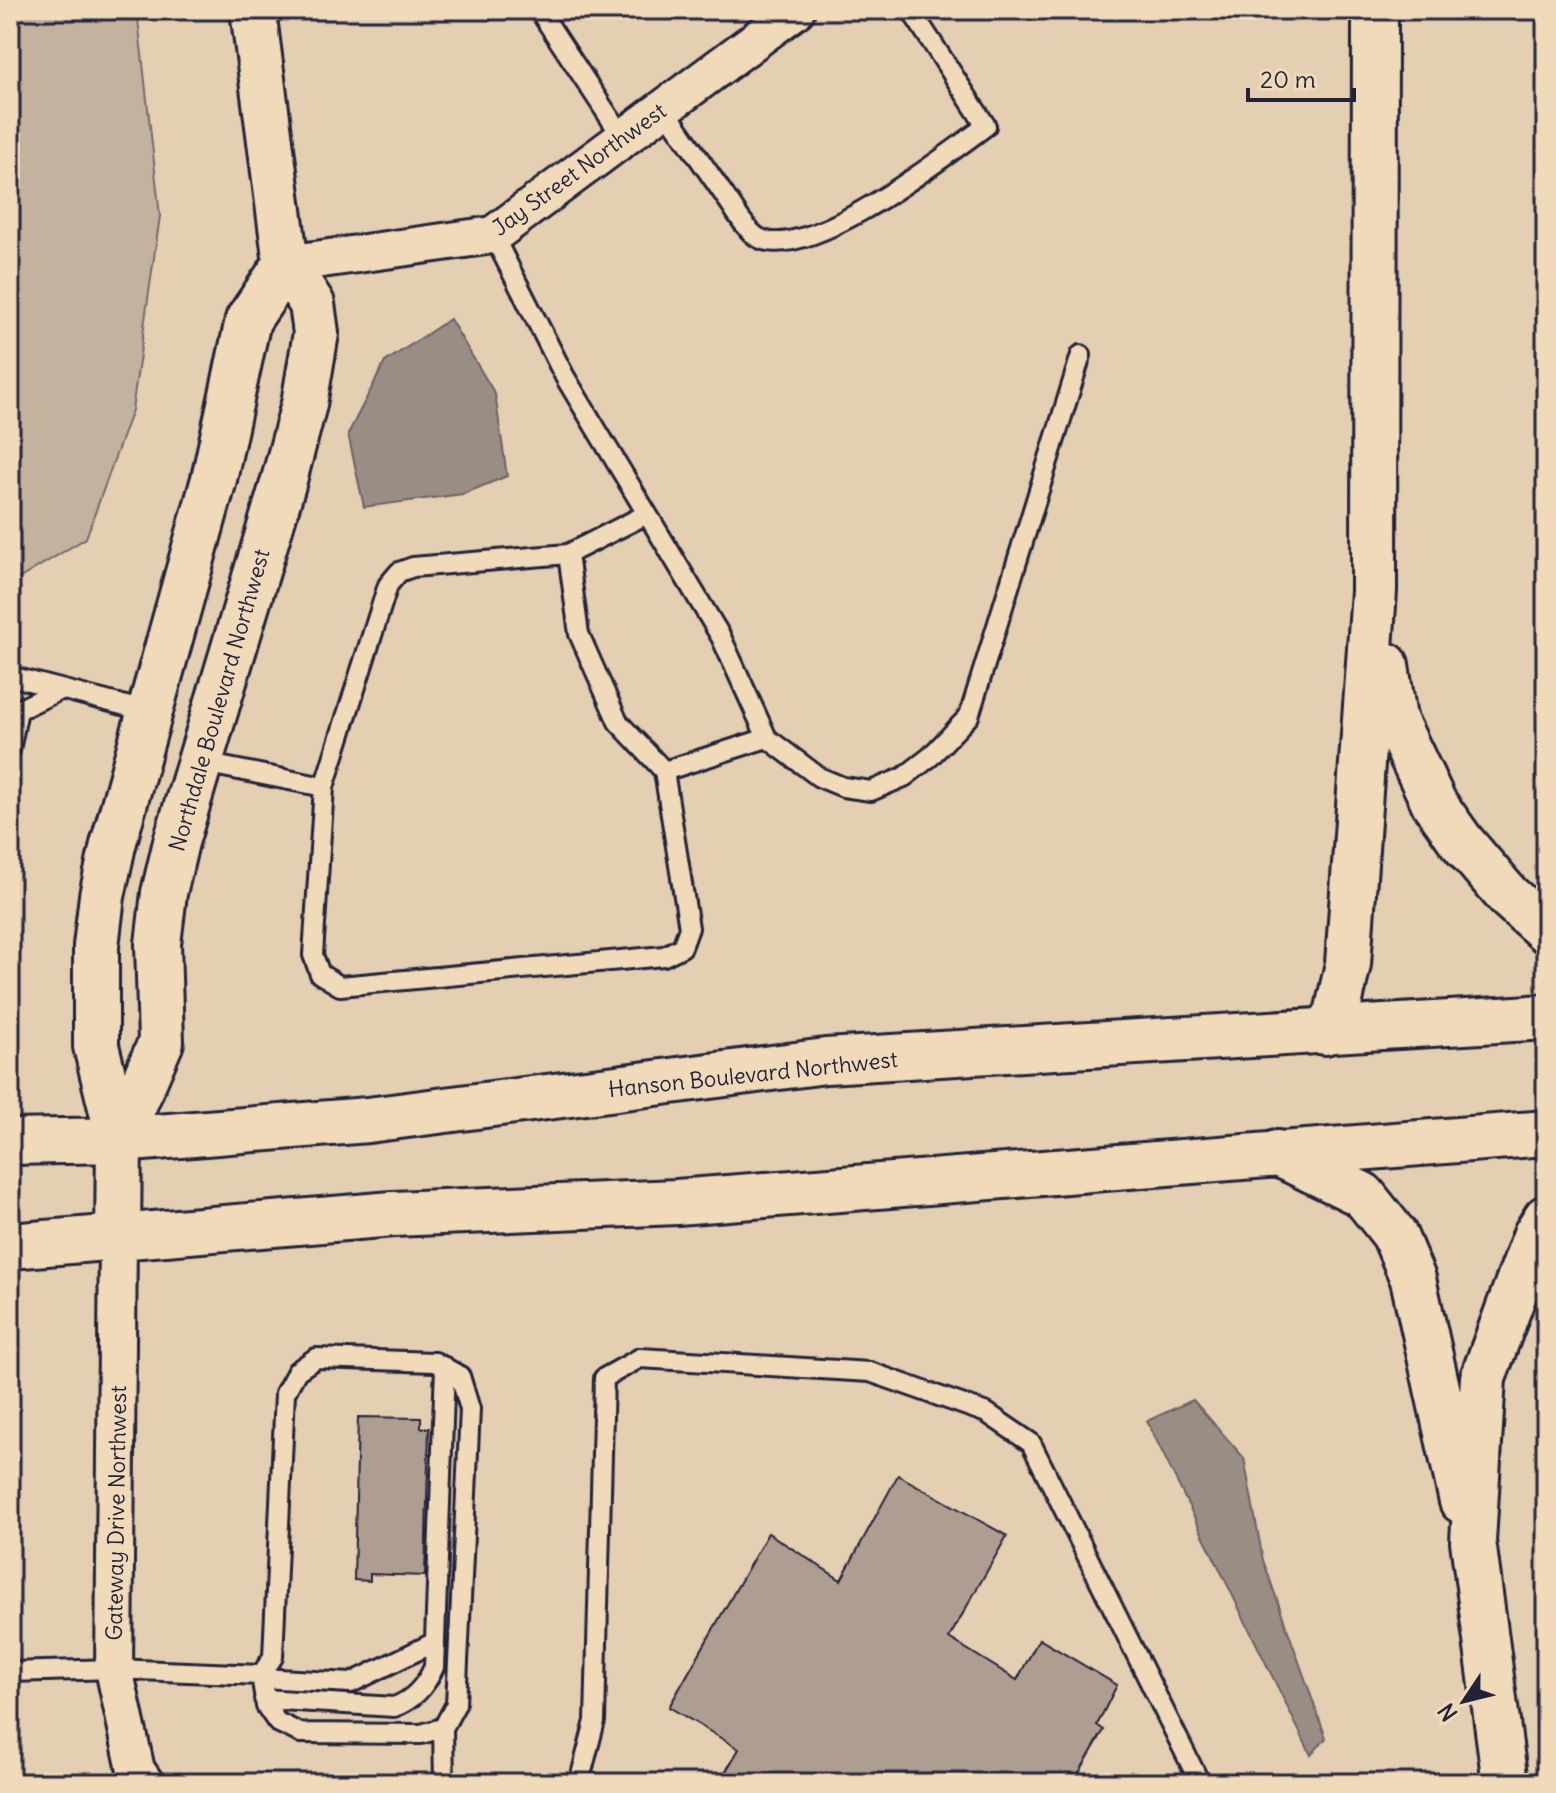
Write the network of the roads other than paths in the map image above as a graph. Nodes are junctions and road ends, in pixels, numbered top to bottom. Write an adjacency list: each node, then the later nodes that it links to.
1 (253, 10): 9 (main road, Northdale Boulevard Northwest)
2 (539, 10): 7 (lane)
3 (796, 10): 6 (street, Jay Street Northwest)
4 (911, 10): 6 (lane)
5 (1375, 10): 13 (main road)
6 (664, 108): 7 (street, Jay Street Northwest)
7 (623, 138): 8 (street, Jay Street Northwest)
8 (493, 235): 9 (street, Jay Street Northwest); 11 (lane)
9 (286, 264): 17 (main road, Northdale Boulevard Northwest); 20 (main road, Northdale Boulevard Northwest)
10 (1081, 355): 18 (lane)
11 (647, 514): 12 (lane); 18 (lane)
12 (568, 554): 21 (lane); 22 (lane)
13 (1374, 591): 23 (main road); 25 (main road)
14 (10, 676): 15 (lane)
15 (60, 690): 16 (lane); 17 (lane)
16 (14, 709): 19 (lane)
17 (149, 712): 27 (main road, Northdale Boulevard Northwest)
18 (767, 738): 21 (lane)
19 (10, 750)
20 (199, 762): 22 (lane); 27 (main road, Northdale Boulevard Northwest)
21 (664, 771): 22 (lane)
22 (324, 787)
23 (1546, 930)
24 (1532, 1018): 25 (main road, Hanson Boulevard Northwest)
25 (1325, 1032): 27 (main road, Hanson Boulevard Northwest)
26 (1535, 1134): 29 (main road)
27 (119, 1140): 28 (main road, Hanson Boulevard Northwest); 31 (main road, Northdale Boulevard Northwest)
28 (10, 1142)
29 (1277, 1153): 31 (main road); 34 (main road)
30 (1541, 1226): 34 (main road)
31 (118, 1237): 32 (main road); 36 (street, Gateway Drive Northwest)
32 (10, 1246)
33 (445, 1367): 35 (lane); 38 (lane); 40 (lane)
34 (1473, 1541): 45 (main road)
35 (435, 1642): 38 (lane); 39 (lane)
36 (114, 1669): 37 (lane); 38 (lane); 42 (street, Gateway Drive Northwest)
37 (10, 1672)
38 (261, 1677): 39 (lane)
39 (264, 1699): 40 (lane)
40 (443, 1728): 43 (lane)
41 (1193, 1778): 44 (lane)
42 (145, 1783)
43 (444, 1783)
44 (579, 1783)
45 (1505, 1783)

